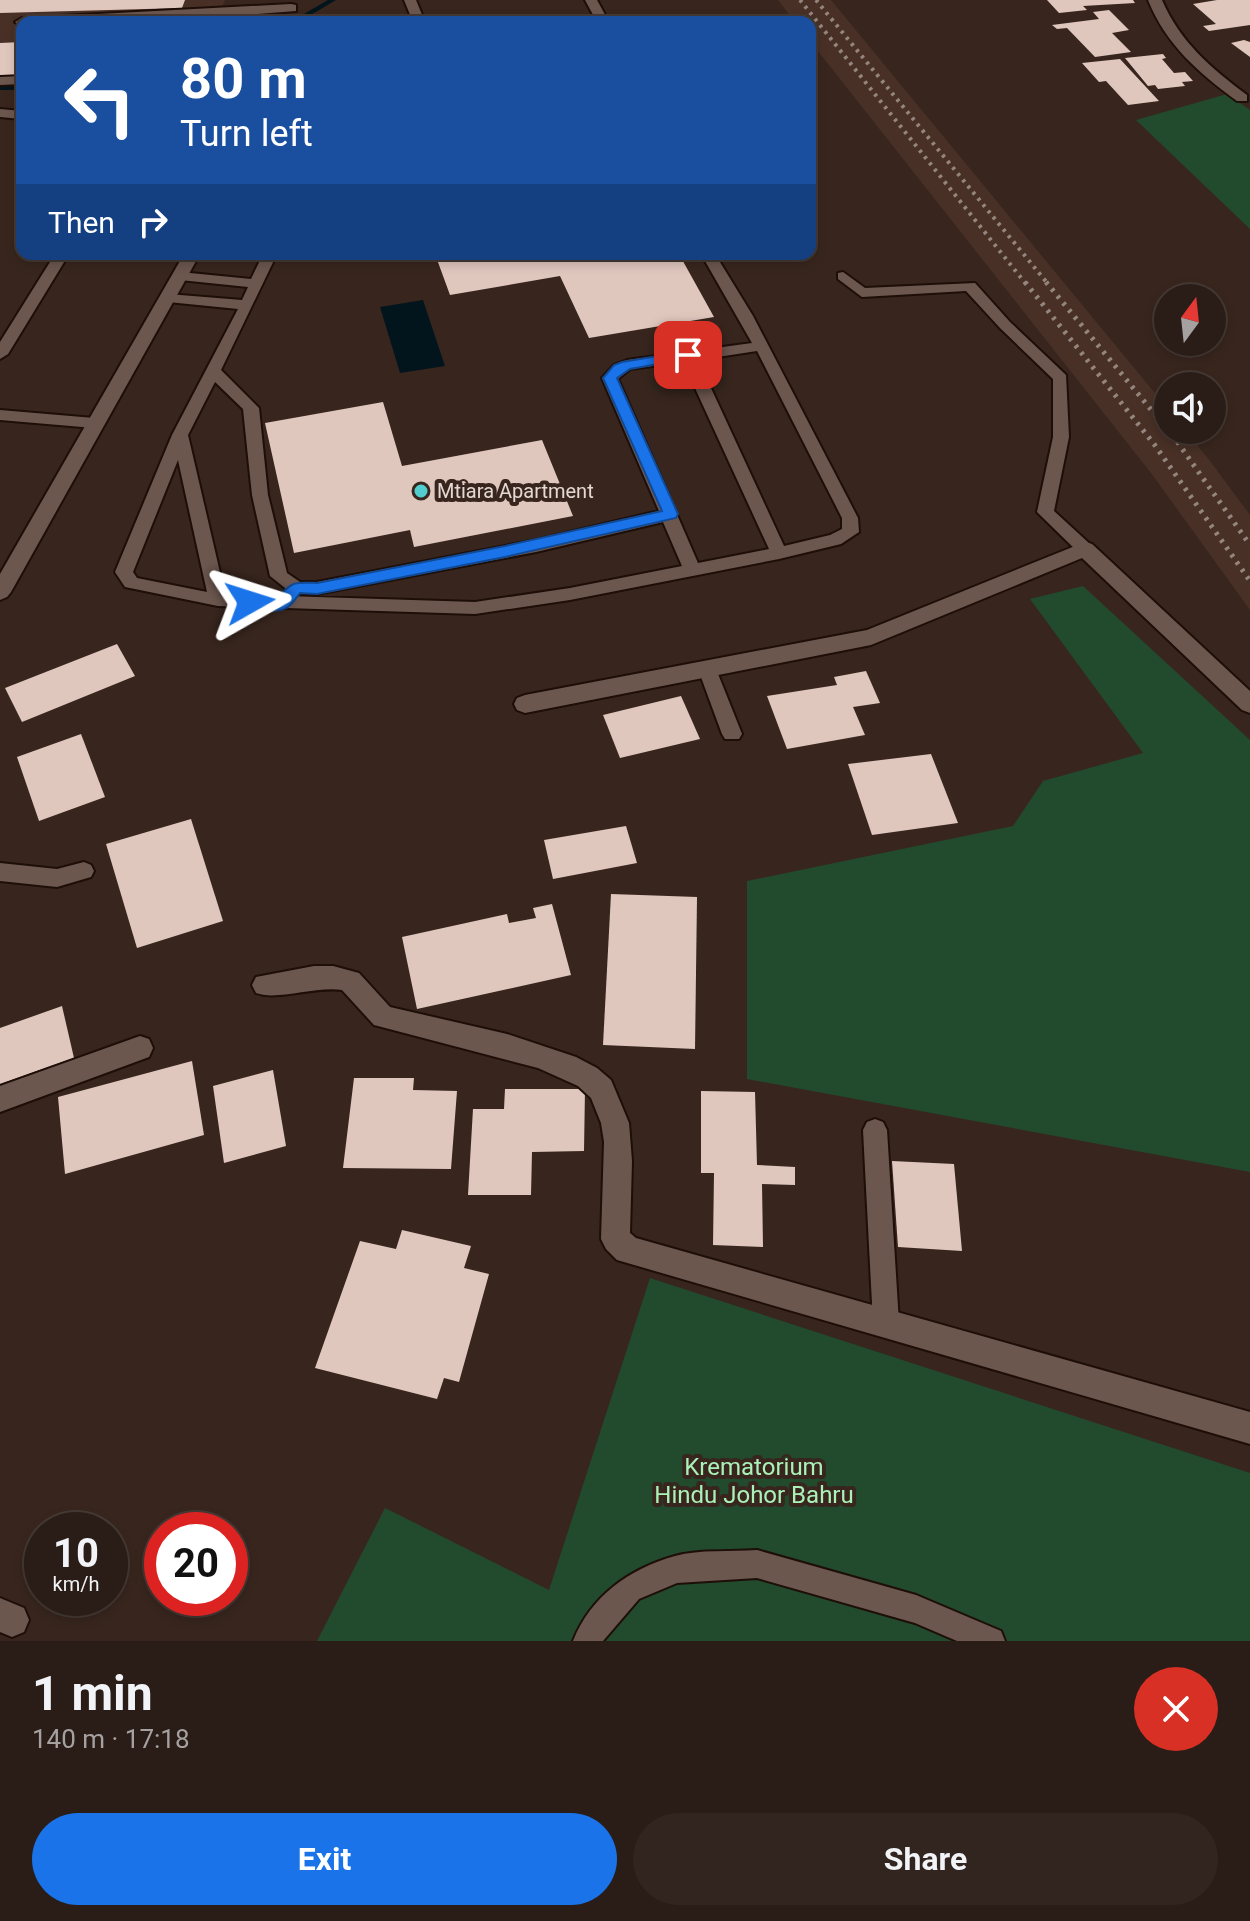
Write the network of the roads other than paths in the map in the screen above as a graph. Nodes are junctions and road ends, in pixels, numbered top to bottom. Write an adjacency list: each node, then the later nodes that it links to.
1 (1155, 0): 5 (street)
2 (209, 7): 3 (street); 4 (street)
3 (290, 7)
4 (187, 16)
5 (1246, 100)
6 (58, 260): 16 (lane)
7 (189, 260): 10 (street)
8 (267, 260): 12 (lane)
9 (711, 260): 15 (lane)
10 (180, 276): 12 (lane); 13 (street)
11 (843, 276): 23 (lane)
12 (257, 284): 14 (lane)
13 (168, 298): 14 (lane); 20 (street)
14 (247, 305): 18 (lane)
15 (761, 346): 17 (lane); 24 (lane)
16 (0, 354)
17 (688, 355): 22 (lane); 24 (lane)
18 (213, 371): 21 (lane); 26 (lane)
19 (0, 415): 20 (lane)
20 (94, 423): 27 (street)
21 (180, 435): 28 (lane); 28 (lane)
22 (671, 514): 25 (lane); 26 (lane)
23 (1085, 549): 30 (street); 32 (street)
24 (779, 553): 25 (lane)
25 (692, 568): 29 (lane)
26 (296, 588): 29 (lane)
27 (0, 592)
28 (218, 600): 29 (lane)
29 (281, 604)
30 (707, 669): 31 (street); 33 (lane)
31 (525, 704)
32 (1250, 704)
33 (732, 734)
34 (84, 871): 35 (lane)
35 (0, 872)
36 (265, 985): 40 (street)
37 (140, 1048): 38 (street)
38 (0, 1099)
39 (875, 1130): 40 (lane)
40 (886, 1323): 41 (street)
41 (1250, 1428)
42 (587, 1641): 43 (lane)
43 (991, 1641)

